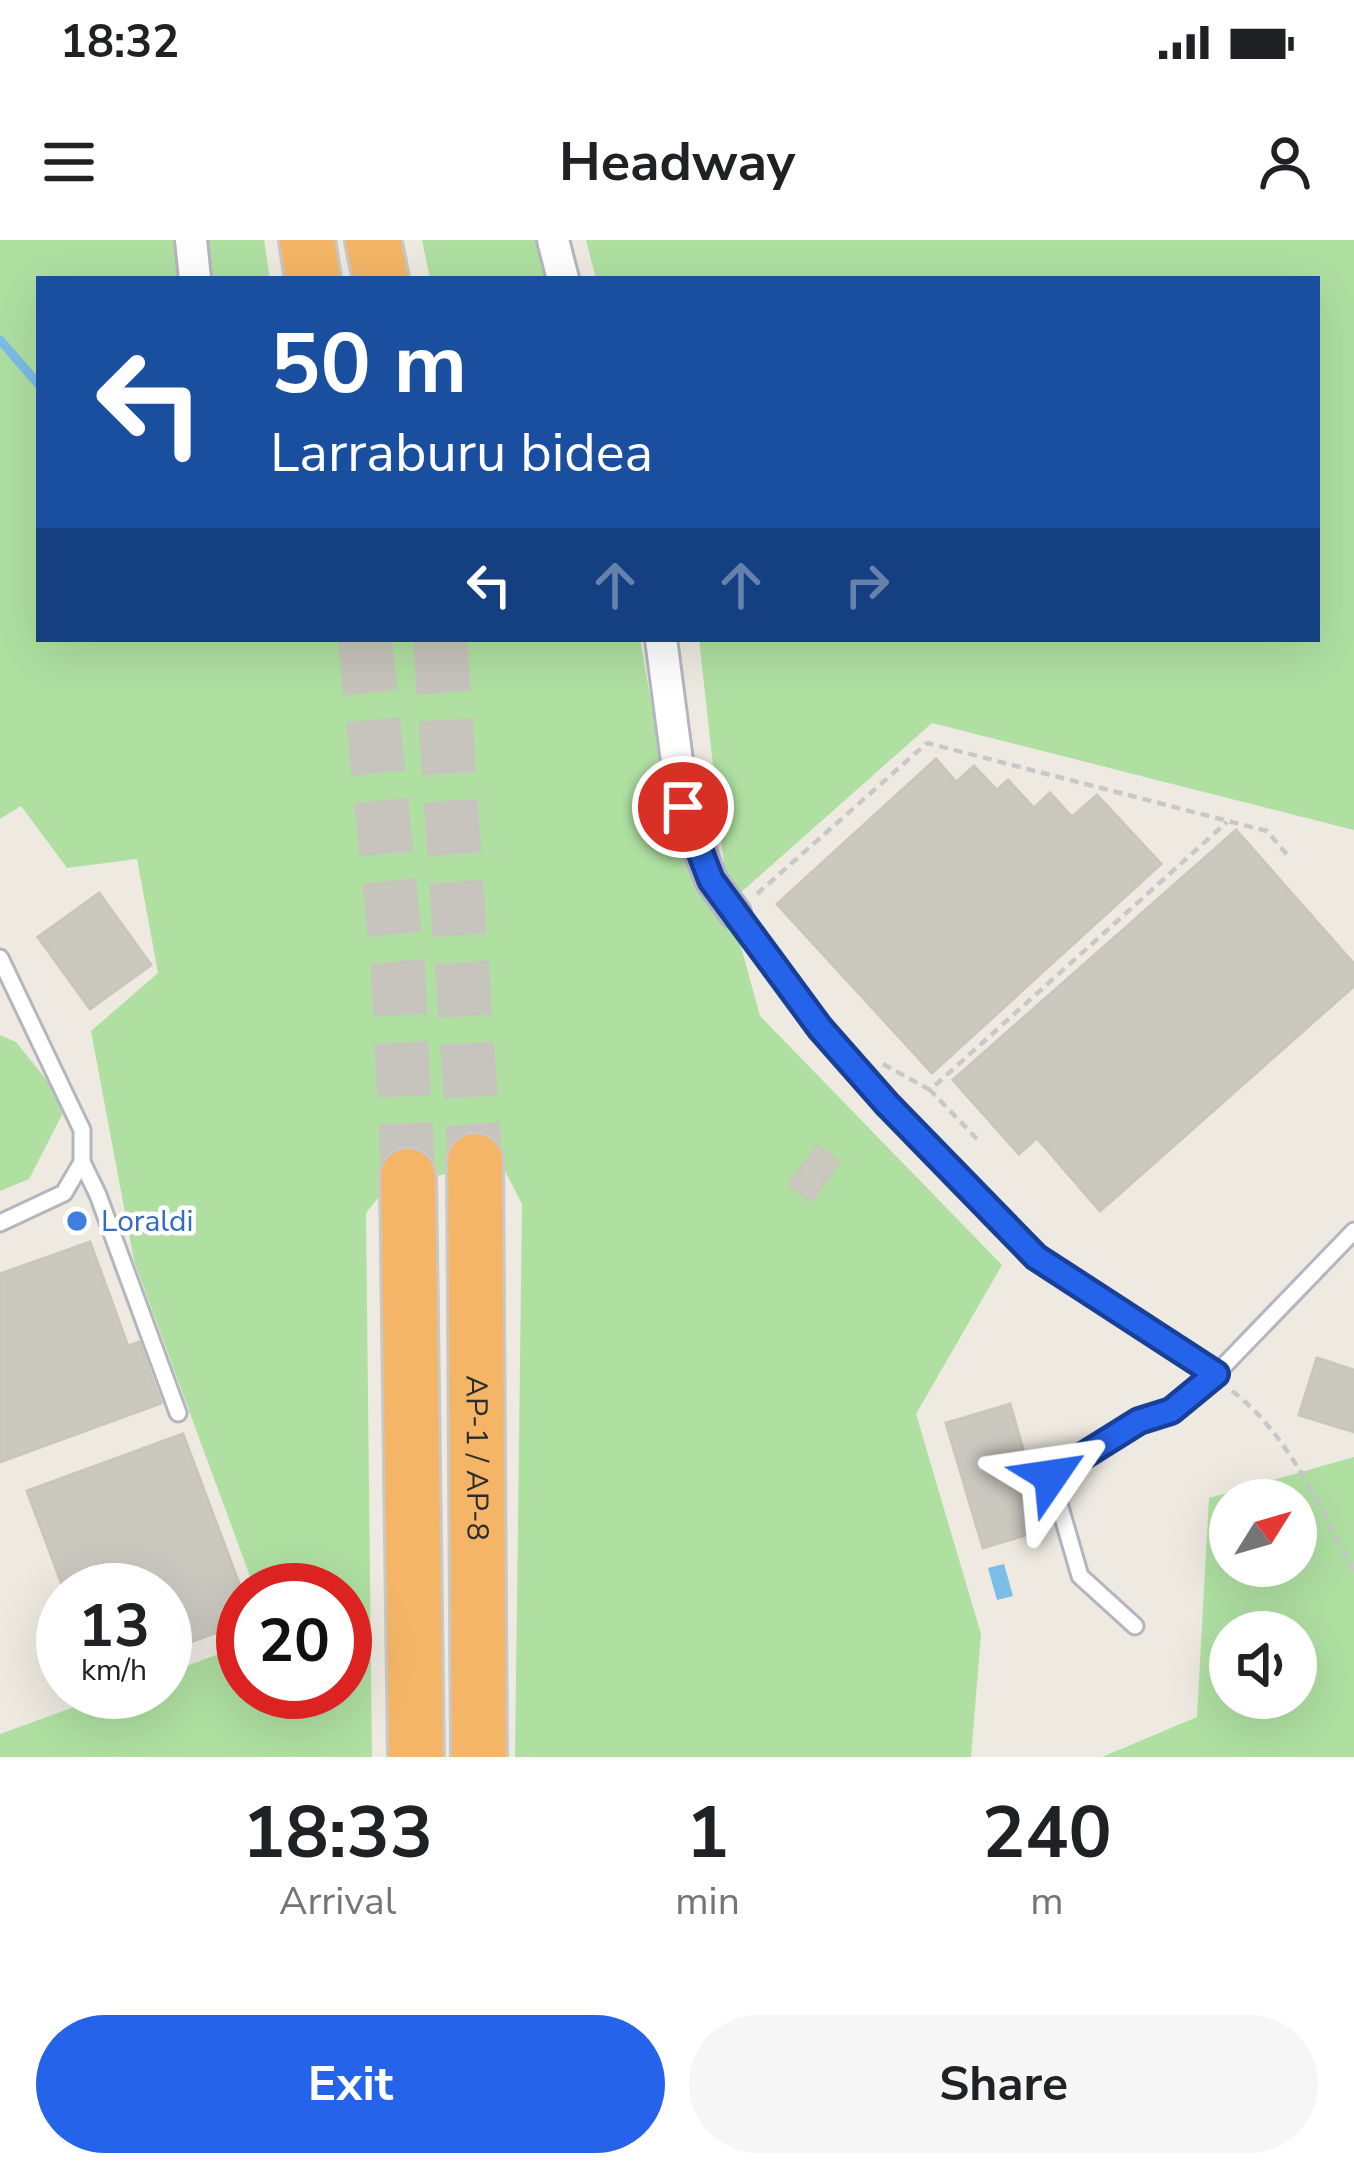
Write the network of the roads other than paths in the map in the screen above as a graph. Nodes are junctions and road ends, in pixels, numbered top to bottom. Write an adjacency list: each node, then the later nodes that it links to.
1 (191, 240): 5 (street)
2 (307, 240): 6 (highway)
3 (373, 240): 7 (highway)
4 (553, 240): 8 (street)
5 (195, 276)
6 (313, 276)
7 (380, 276)
8 (562, 276)
9 (661, 642): 10 (street)
10 (735, 913): 17 (lane)
11 (0, 958): 13 (lane)
12 (475, 1161): 23 (highway, AP-1 / AP-8)
13 (82, 1162): 15 (lane); 18 (lane)
14 (408, 1176): 20 (highway)
15 (0, 1223)
16 (1354, 1231): 17 (lane)
17 (1216, 1374): 19 (lane)
18 (178, 1413)
19 (1135, 1626)
20 (414, 1656): 21 (highway); 22 (highway)
21 (383, 1757)
22 (416, 1757)
23 (478, 1757)

